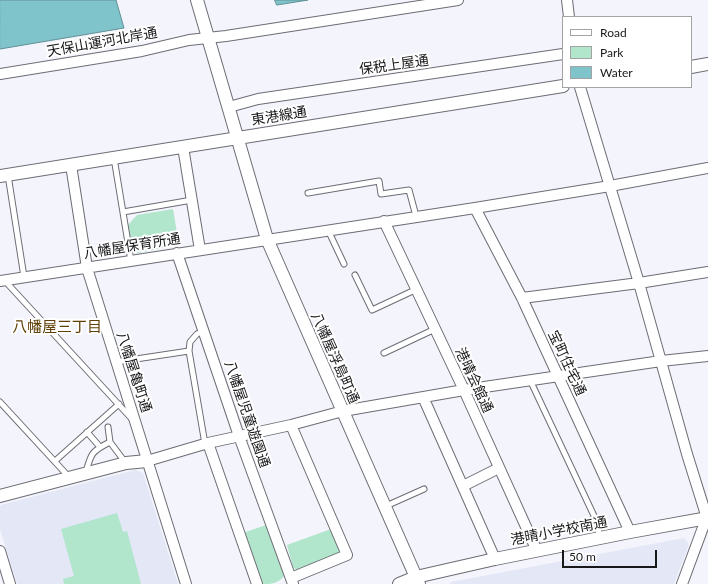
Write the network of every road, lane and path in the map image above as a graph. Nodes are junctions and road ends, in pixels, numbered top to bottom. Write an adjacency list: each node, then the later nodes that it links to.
1 (197, 0): 5 (street, 八幡屋浮島町通)
2 (458, 0): 5 (street, 天保山運河北岸通)
3 (567, 0): 4 (street)
4 (569, 16)
5 (208, 37): 9 (street, 天保山運河北岸通); 12 (street, 八幡屋浮島町通)
6 (562, 54): 12 (street, 保税上屋通)
7 (708, 64): 8 (street)
8 (692, 67)
9 (0, 74)
10 (562, 86): 13 (street, 東港線通)
11 (580, 88): 19 (street)
12 (229, 107): 13 (street, 八幡屋浮島町通)
13 (238, 138): 14 (street, 東港線通); 27 (street, 八幡屋浮島町通)
14 (183, 147): 15 (street, 東港線通); 21 (street)
15 (114, 158): 16 (street, 東港線通); 23 (lane)
16 (71, 165): 18 (street, 東港線通); 32 (street, 八幡屋亀町通)
17 (708, 168): 19 (street, 八幡屋保育所通)
18 (4, 175): 35 (lane)
19 (610, 186): 22 (street, 八幡屋保育所通); 37 (street)
20 (308, 193): 24 (lane)
21 (192, 200): 23 (lane); 28 (street)
22 (475, 208): 24 (street, 八幡屋保育所通); 39 (street, 宝町住宅通)
23 (123, 212): 30 (lane)
24 (416, 216): 25 (street, 八幡屋保育所通)
25 (384, 221): 26 (street, 八幡屋保育所通); 38 (street, 港晴会館通)
26 (328, 230): 27 (street, 八幡屋保育所通); 31 (lane)
27 (267, 239): 28 (street, 八幡屋保育所通); 53 (street, 八幡屋浮島町通)
28 (200, 250): 29 (street, 八幡屋保育所通)
29 (177, 253): 30 (street, 八幡屋保育所通); 41 (street, 八幡屋児童遊園通)
30 (130, 261): 32 (street, 八幡屋保育所通)
31 (344, 264)
32 (87, 268): 35 (street, 八幡屋保育所通); 46 (street, 八幡屋亀町通)
33 (708, 272): 37 (street)
34 (355, 275): 38 (lane)
35 (24, 277): 36 (street, 八幡屋保育所通)
36 (2, 281): 52 (lane)
37 (639, 283): 39 (street); 45 (street)
38 (417, 289): 40 (street, 港晴会館通)
39 (522, 298): 47 (street, 宝町住宅通)
40 (435, 329): 43 (lane); 49 (street, 港晴会館通)
41 (204, 331): 42 (lane); 58 (street, 八幡屋児童遊園通)
42 (189, 351): 46 (lane); 60 (lane)
43 (384, 353)
44 (708, 356): 45 (street)
45 (661, 361): 47 (street); 72 (street)
46 (116, 362): 54 (street, 八幡屋亀町通)
47 (558, 376): 48 (street); 73 (street, 宝町住宅通)
48 (530, 380): 49 (street); 74 (lane)
49 (464, 390): 50 (street); 65 (street, 港晴会館通)
50 (423, 397): 53 (street); 68 (street)
51 (0, 402): 62 (lane)
52 (119, 404): 54 (lane); 57 (lane)
53 (343, 412): 55 (street); 71 (street, 八幡屋浮島町通)
54 (136, 424): 63 (street, 八幡屋亀町通)
55 (291, 425): 58 (street); 79 (street)
56 (108, 427): 59 (lane)
57 (87, 432): 61 (lane); 62 (lane)
58 (239, 436): 60 (street); 79 (street, 八幡屋児童遊園通)
59 (110, 442): 61 (lane); 64 (lane)
60 (207, 444): 63 (street); 82 (street)
61 (100, 447): 66 (lane)
62 (55, 461): 67 (lane)
63 (147, 461): 64 (street); 81 (street, 八幡屋亀町通)
64 (126, 463): 66 (street)
65 (499, 468): 68 (street); 76 (street, 港晴会館通)
66 (86, 474): 67 (street)
67 (70, 478): 70 (street)
68 (462, 486): 77 (street)
69 (424, 489): 71 (lane)
70 (0, 496)
71 (386, 506): 78 (street, 八幡屋浮島町通)
72 (708, 517): 73 (street, 港晴小学校南通); 84 (street)
73 (630, 532): 74 (street, 港晴小学校南通)
74 (600, 538): 76 (street, 港晴小学校南通)
75 (0, 551): 80 (street)
76 (537, 551): 77 (street, 港晴小学校南通)
77 (495, 559): 78 (street, 港晴小学校南通)
78 (418, 580): 83 (street, 港晴小学校南通)
79 (289, 582)
80 (10, 584)
81 (186, 584)
82 (257, 584)
83 (399, 584)
84 (682, 584)

